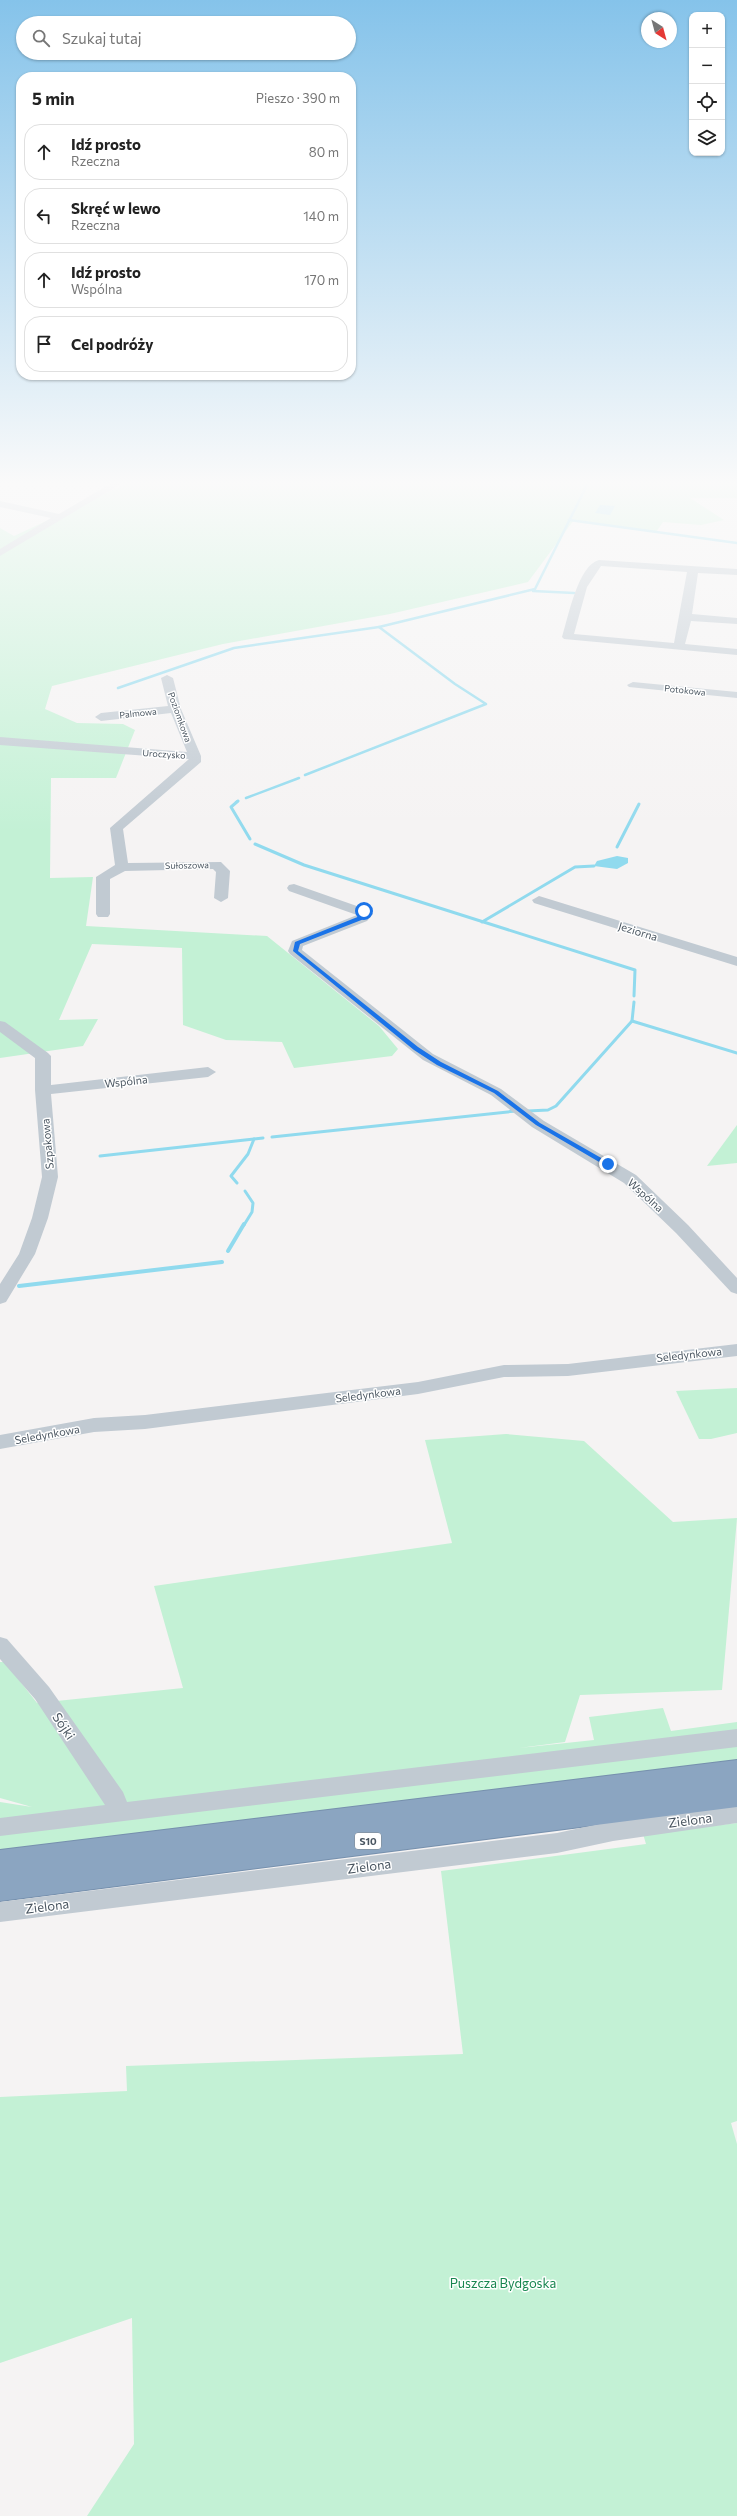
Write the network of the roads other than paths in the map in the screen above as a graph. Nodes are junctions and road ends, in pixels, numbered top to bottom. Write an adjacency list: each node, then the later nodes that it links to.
1 (579, 598): 5 (street)
2 (689, 598): 3 (street)
3 (686, 617): 4 (street); 5 (street)
4 (737, 621)
5 (679, 647): 6 (street)
6 (737, 652)
7 (167, 678): 10 (street, Poziomkowa)
8 (632, 685): 9 (street, Potokowa)
9 (737, 695)
10 (175, 709): 11 (street, Palmowa); 13 (street, Poziomkowa)
11 (101, 717)
12 (0, 741): 13 (street, Uroczysko)
13 (195, 756): 14 (street, Uroczysko)
14 (122, 867): 16 (street, Sułoszowa); 18 (street)
15 (294, 888): 23 (street, Wspólna)
16 (221, 898)
17 (539, 900): 19 (street, Jeziorna)
18 (103, 914)
19 (737, 962)
20 (0, 1025): 22 (street, Szpakowa)
21 (208, 1072): 22 (street, Wspólna)
22 (42, 1090): 24 (street, Szpakowa)
23 (737, 1288)
24 (0, 1298)
25 (737, 1350): 26 (street, Seledynkowa)
26 (0, 1442)
27 (0, 1645): 31 (street, Sójki)
28 (737, 1738): 31 (street)
29 (737, 1772): 34 (highway, S10)
30 (737, 1795): 35 (highway, S10)
31 (118, 1814): 33 (street)
32 (737, 1814): 36 (street, Zielona)
33 (0, 1827)
34 (0, 1863)
35 (0, 1888)
36 (0, 1912)

